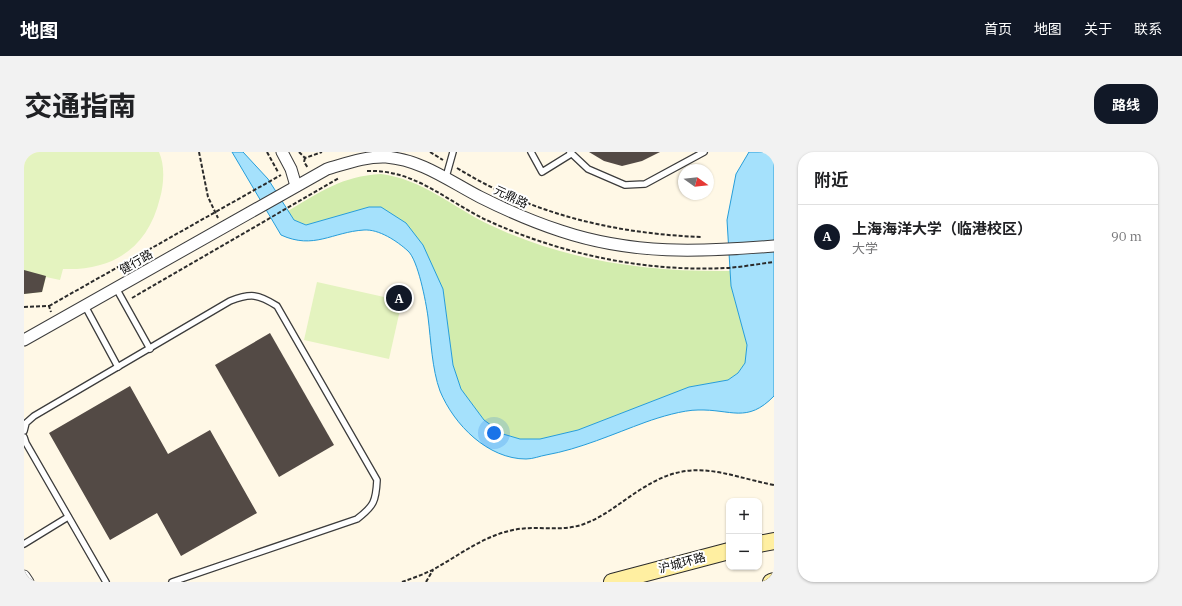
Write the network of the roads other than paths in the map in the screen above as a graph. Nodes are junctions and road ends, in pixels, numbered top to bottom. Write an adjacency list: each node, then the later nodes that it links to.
1 (282, 152): 7 (street)
2 (453, 152): 6 (lane)
3 (531, 152): 5 (lane)
4 (704, 152): 5 (lane)
5 (571, 153)
6 (446, 178): 7 (street, 元鼎路); 9 (street, 元鼎路)
7 (296, 186): 8 (street, 元鼎路)
8 (260, 206): 10 (street, 健行路)
9 (774, 246)
10 (116, 288): 11 (street, 健行路); 13 (lane)
11 (85, 306): 12 (street, 健行路); 14 (lane)
12 (24, 340)
13 (150, 348): 14 (lane); 26 (lane)
14 (118, 367): 15 (lane)
15 (24, 431)
16 (24, 437): 17 (lane)
17 (68, 517): 20 (lane); 25 (lane)
18 (774, 540): 19 (main road)
19 (762, 543)
20 (24, 544)
21 (726, 552): 27 (main road, 沪城环路)
22 (24, 576): 24 (street)
23 (774, 581): 28 (main road)
24 (28, 582)
25 (106, 582)
26 (172, 582)
27 (612, 582)
28 (771, 582)

